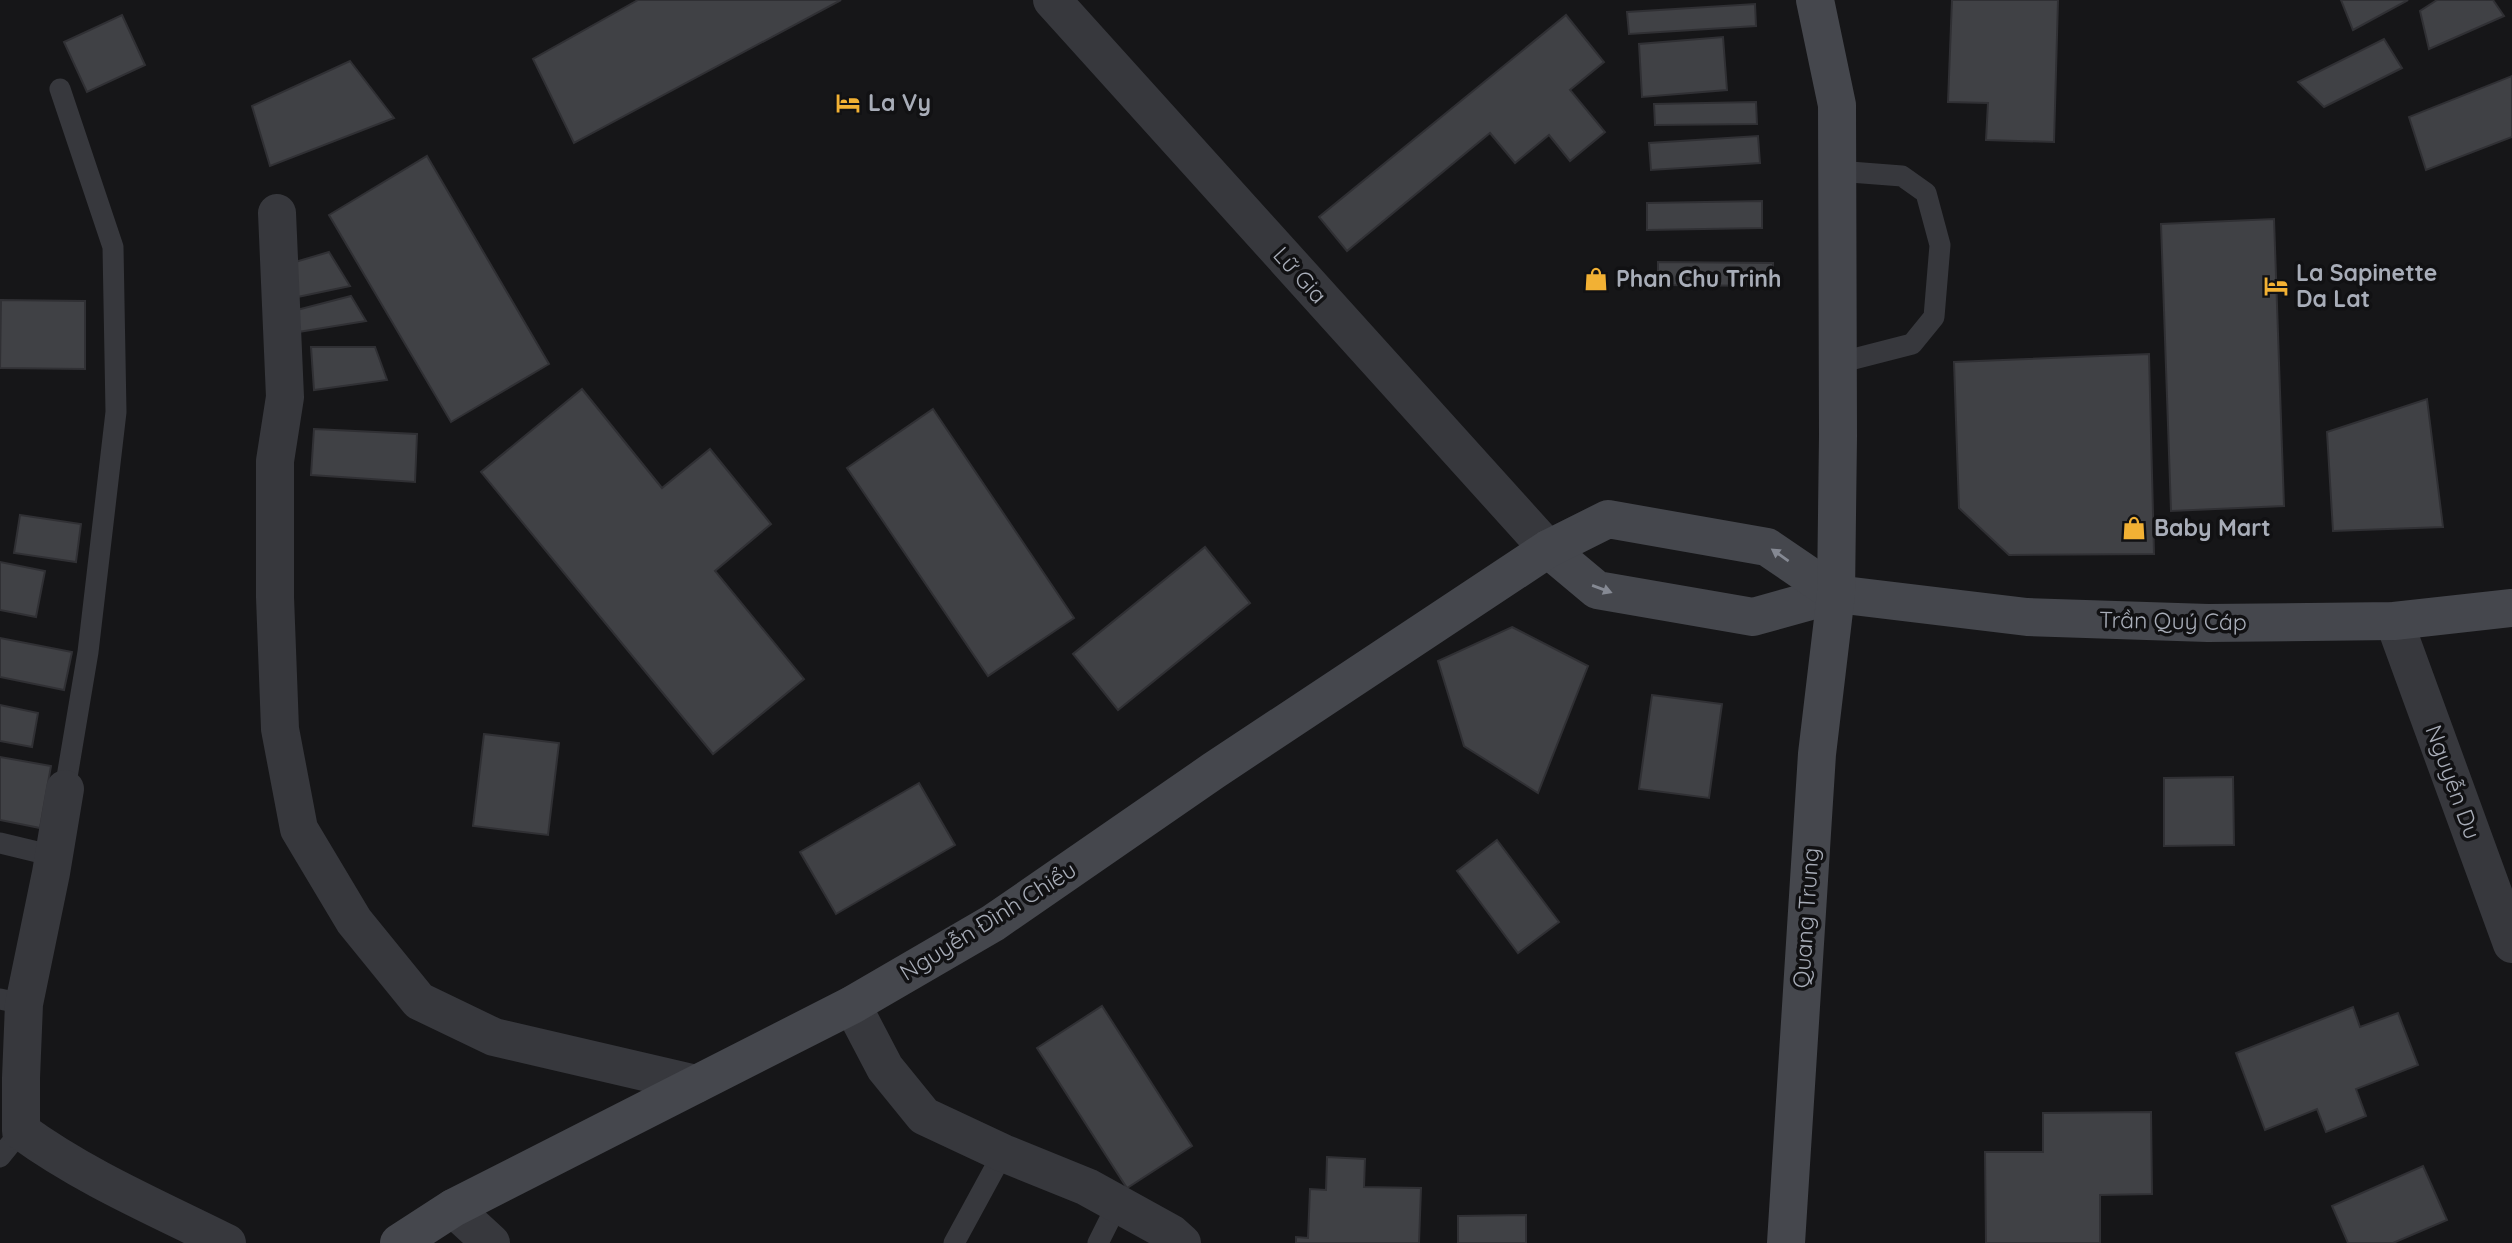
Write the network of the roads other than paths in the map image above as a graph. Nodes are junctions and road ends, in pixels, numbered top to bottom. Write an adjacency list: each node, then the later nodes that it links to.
1 (1052, 0): 7 (street, Lữ Gia)
2 (1815, 0): 4 (main road)
3 (60, 89): 11 (lane)
4 (1837, 171): 6 (main road); 6 (lane)
5 (277, 213): 17 (street)
6 (1838, 363): 8 (main road)
7 (1548, 549): 8 (main road, one-way to 8); 8 (main road, Nguyễn Đình Chiểu, one-way to 7); 16 (main road, Nguyễn Đình Chiểu)
8 (1836, 594): 10 (main road, Trần Quý Cáp); 28 (main road, Quang Trung)
9 (2512, 608): 10 (main road, Trần Quý Cáp)
10 (2394, 621): 14 (street, Nguyễn Du)
11 (65, 789): 13 (street)
12 (0, 843): 13 (lane)
13 (54, 856): 15 (street)
14 (2512, 944)
15 (12, 1001): 18 (street)
16 (852, 1004): 17 (main road, Nguyễn Đình Chiểu); 19 (street)
17 (696, 1084): 21 (main road, Nguyễn Đình Chiểu)
18 (10, 1144): 22 (street)
19 (1003, 1153): 20 (street); 25 (lane)
20 (1118, 1203): 26 (lane); 27 (street)
21 (453, 1208): 23 (main road, Nguyễn Đình Chiểu); 24 (street)
22 (227, 1243)
23 (399, 1243)
24 (491, 1243)
25 (954, 1243)
26 (1098, 1243)
27 (1182, 1243)
28 (1786, 1243)

